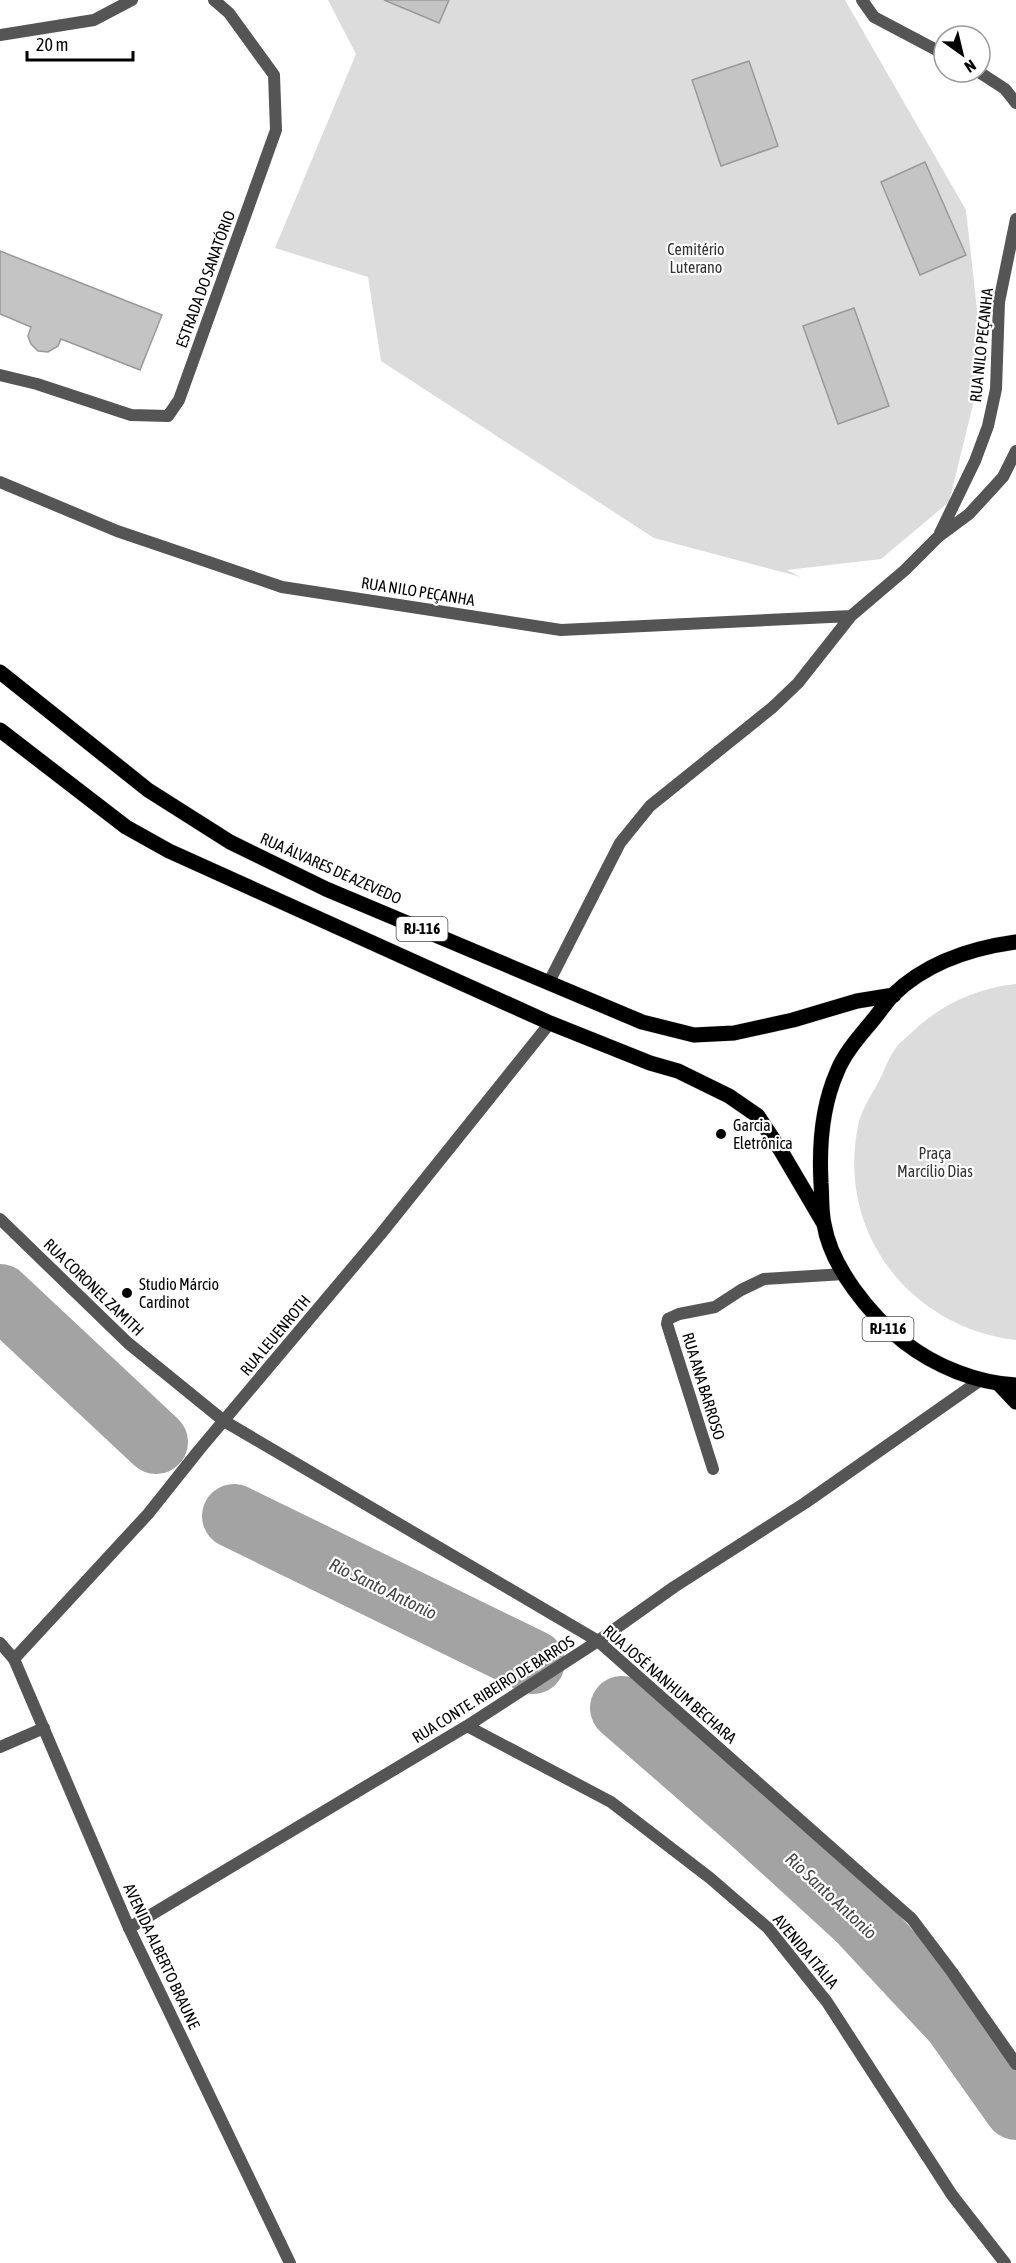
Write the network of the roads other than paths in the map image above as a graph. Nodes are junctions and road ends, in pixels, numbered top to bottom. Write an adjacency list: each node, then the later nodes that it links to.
1 (132, 0): 4 (street)
2 (214, 0): 9 (street, ESTRADA DO SANATÓRIO)
3 (862, 0): 5 (street)
4 (0, 35)
5 (932, 48)
6 (992, 80): 7 (street)
7 (1016, 103)
8 (1016, 219): 12 (street, RUA NILO PEÇANHA)
9 (0, 375)
10 (1016, 451): 12 (street, RUA NILO PEÇANHA)
11 (0, 482): 13 (street, RUA NILO PEÇANHA)
12 (938, 537): 13 (street, RUA NILO PEÇANHA)
13 (851, 616): 17 (street, RUA NILO PEÇANHA)
14 (0, 672): 17 (main road, RUA ÁLVARES DE AZEVEDO / RJ-116)
15 (0, 730): 19 (main road, RJ-116)
16 (1016, 942): 18 (main road, RJ-116)
17 (549, 982): 18 (main road, RUA ÁLVARES DE AZEVEDO / RJ-116)
18 (894, 995): 21 (main road, RJ-116)
19 (550, 1023): 21 (main road, RJ-116); 27 (street, RUA LEUENROTH)
20 (0, 1219): 27 (street, RUA CORONEL ZAMITH)
21 (824, 1224): 22 (main road, RJ-116)
22 (844, 1274): 23 (main road, RJ-116); 28 (street, RUA ANA BARROSO)
23 (982, 1379): 24 (main road, RJ-116); 29 (street, RUA CONTE. RIBEIRO DE BARROS)
24 (999, 1384): 25 (main road, RJ-116); 26 (main road)
25 (1016, 1385)
26 (1016, 1402)
27 (224, 1421): 29 (street, RUA JOSÉ NANHUM BECHARA); 31 (street, RUA LEUENROTH)
28 (712, 1469)
29 (598, 1641): 32 (street, RUA CONTE. RIBEIRO DE BARROS); 36 (street, RUA JOSÉ NANHUM BECHARA)
30 (0, 1643): 31 (street, AVENIDA ALBERTO BRAUNE)
31 (14, 1659): 33 (street, AVENIDA ALBERTO BRAUNE)
32 (467, 1726): 35 (street, RUA CONTE. RIBEIRO DE BARROS); 38 (street, AVENIDA ITÁLIA)
33 (44, 1728): 34 (street); 35 (street, AVENIDA ALBERTO BRAUNE)
34 (0, 1747)
35 (129, 1928): 37 (street, AVENIDA ALBERTO BRAUNE)
36 (1016, 2064)
37 (290, 2263)
38 (1005, 2263)

